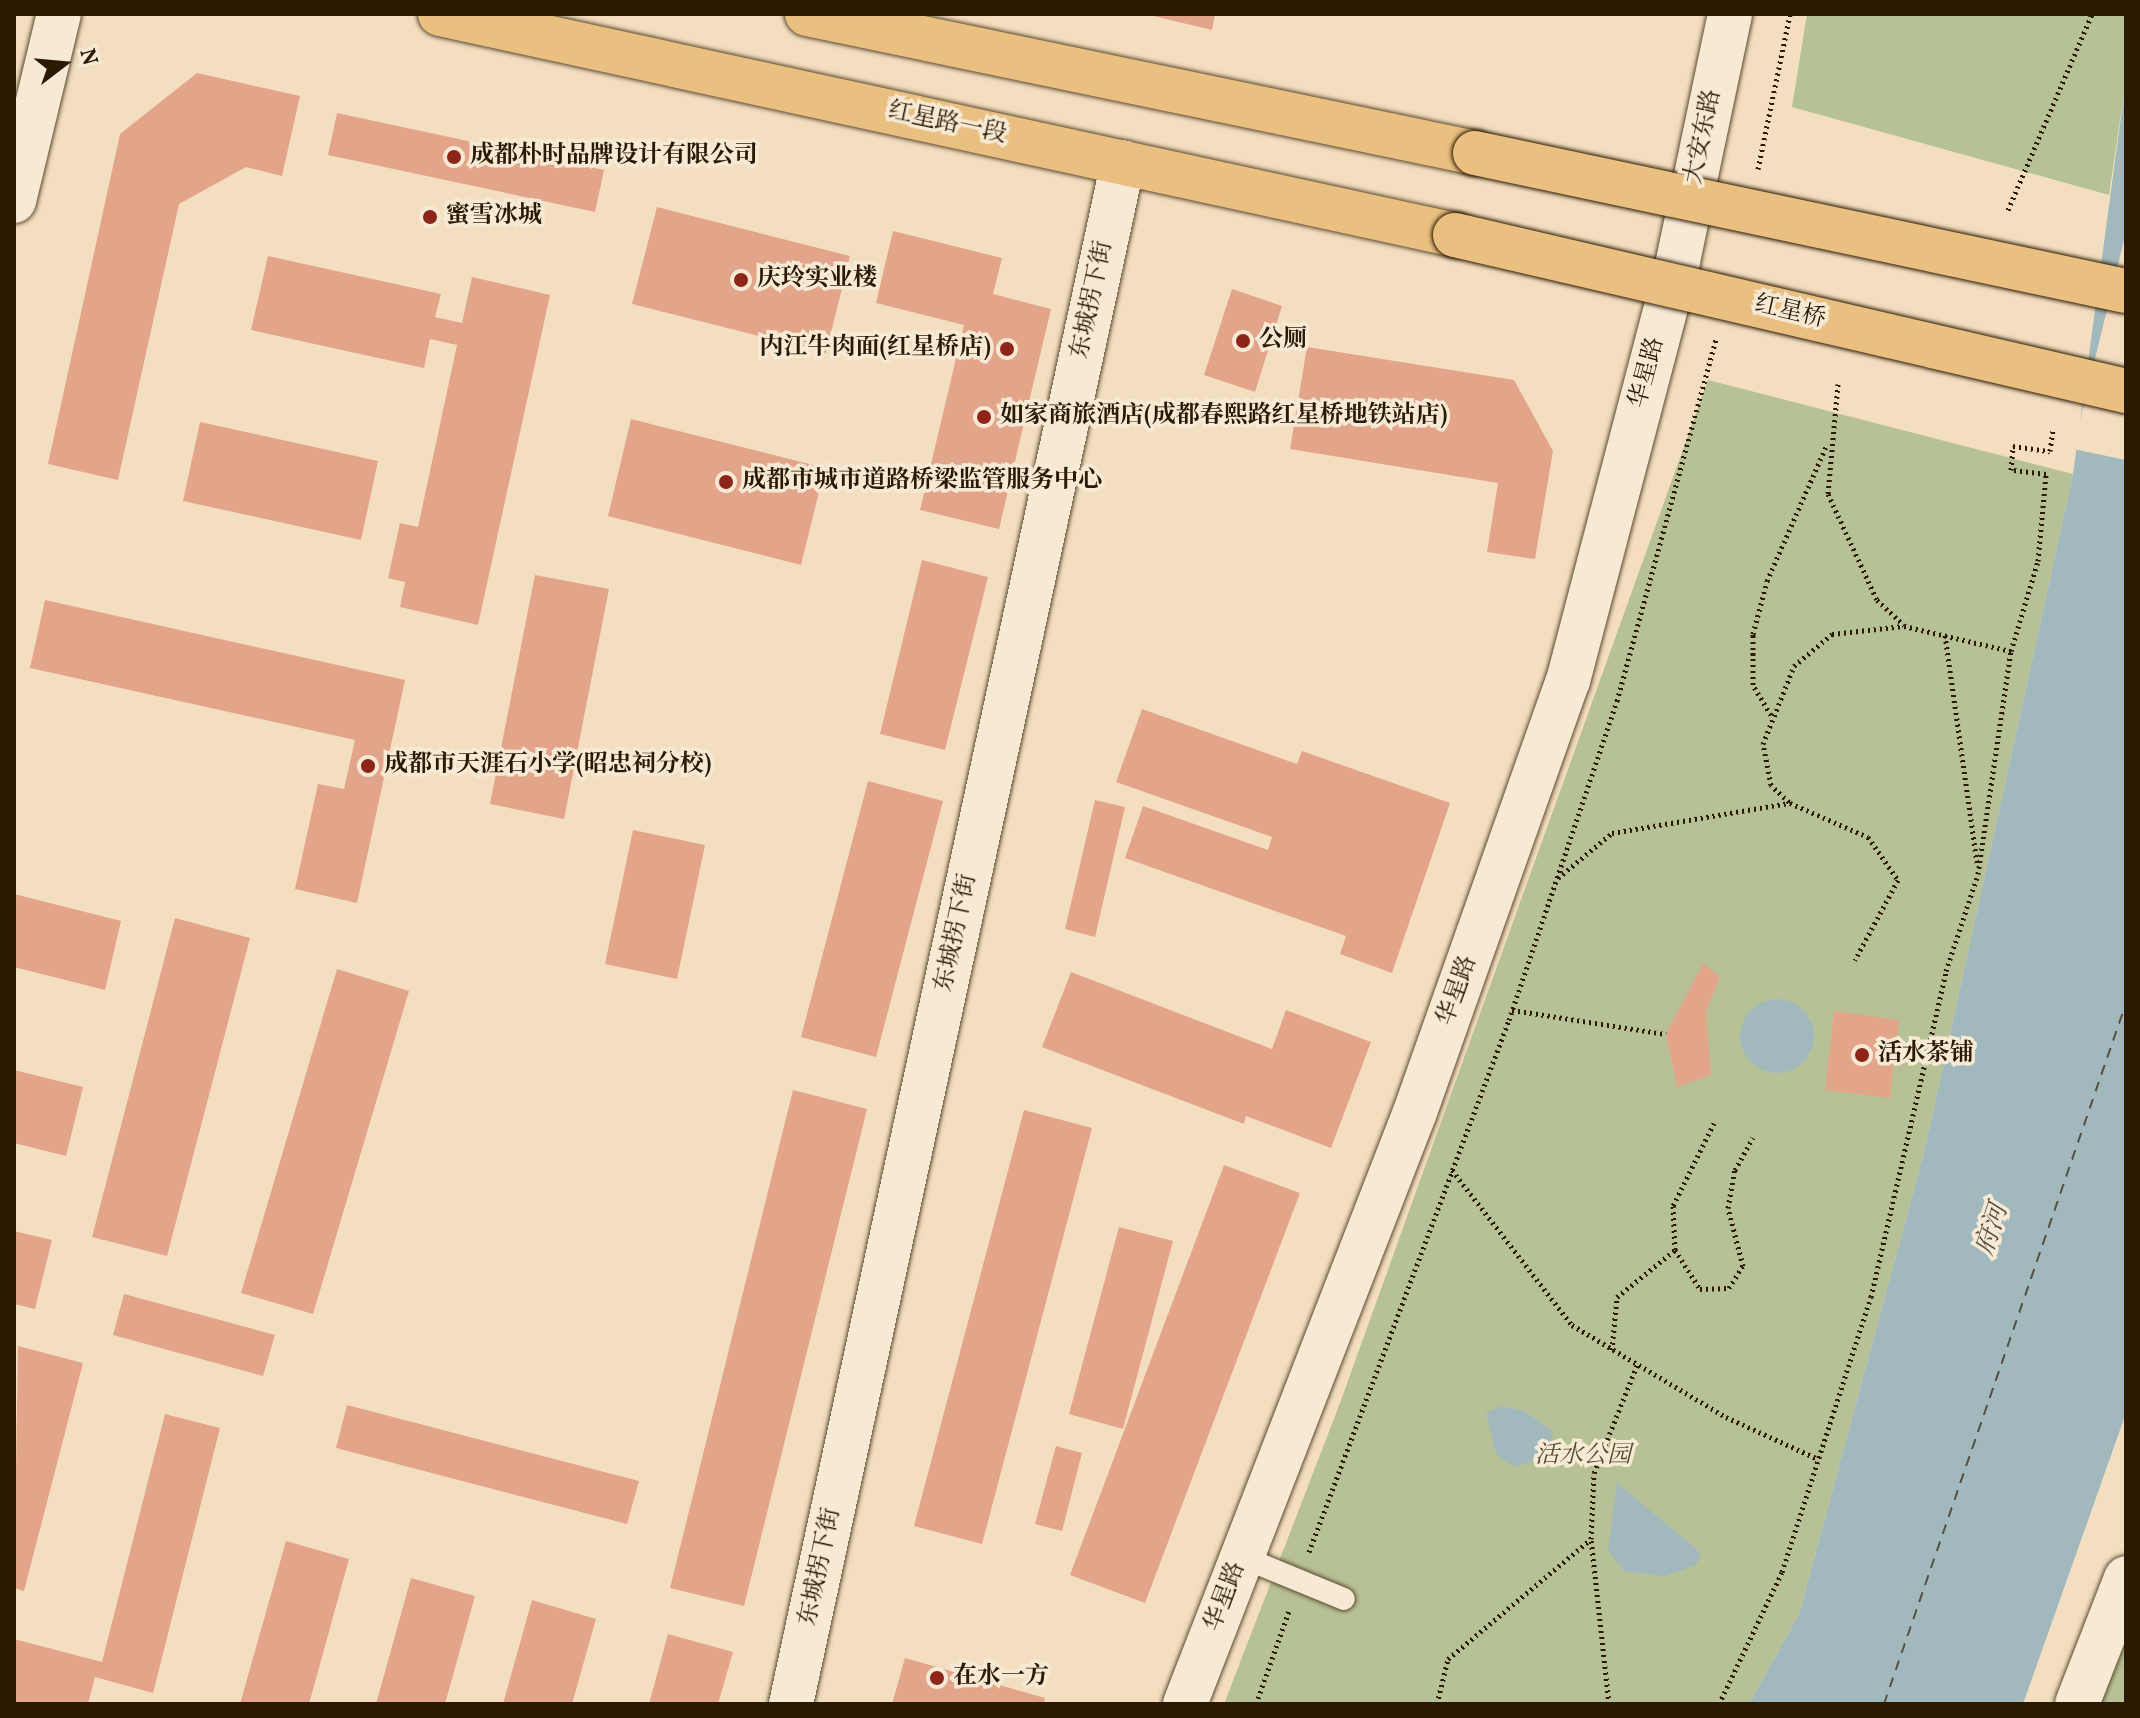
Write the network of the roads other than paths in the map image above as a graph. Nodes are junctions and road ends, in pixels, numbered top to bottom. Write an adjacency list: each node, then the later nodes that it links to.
1 (59, 14): 6 (street)
2 (440, 14): 5 (main road, 红星路一段)
3 (807, 14): 9 (main road, bridge)
4 (1730, 14): 8 (street, 大安东路)
5 (1123, 162): 7 (main road, 红星路一段); 14 (street, 东城拐下街)
6 (14, 201)
7 (1455, 235): 10 (main road, 红星桥, bridge)
8 (1678, 261): 11 (street, 华星路)
9 (2126, 291)
10 (2126, 391)
11 (1242, 1557): 13 (lane); 15 (street, 华星路)
12 (2126, 1578): 16 (street)
13 (1344, 1599)
14 (791, 1704)
15 (1185, 1704)
16 (2077, 1704)

